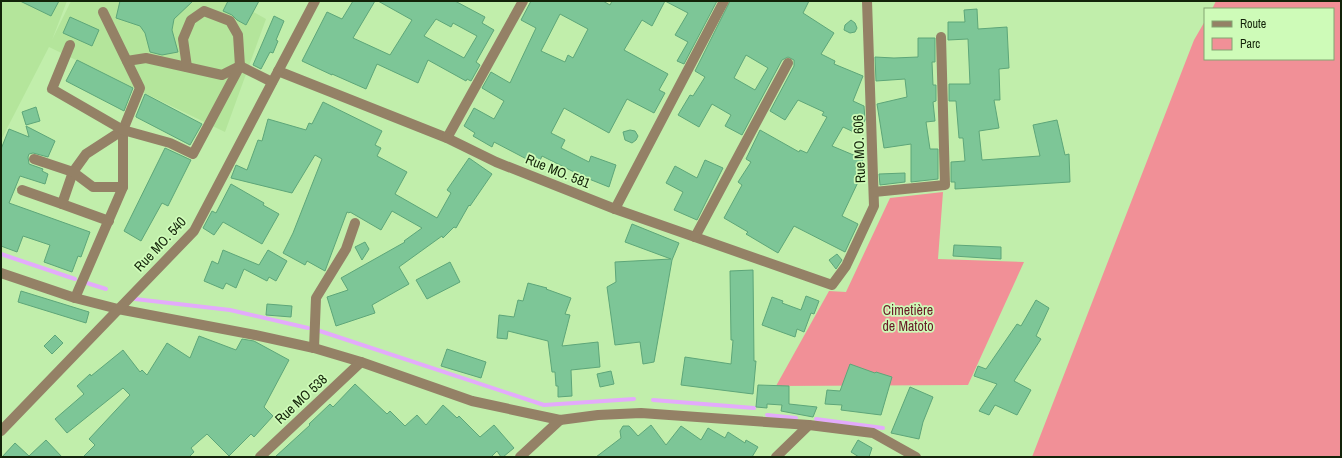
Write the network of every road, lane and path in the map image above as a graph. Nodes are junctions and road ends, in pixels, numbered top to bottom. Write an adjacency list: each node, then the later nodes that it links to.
1 (315, 1): 12 (street, Rue MO. 540)
2 (523, 1): 15 (street)
3 (724, 1): 22 (street)
4 (867, 1): 20 (street, Rue MO. 606)
5 (102, 12): 8 (street)
6 (941, 37): 20 (street)
7 (70, 45): 14 (street)
8 (126, 62): 11 (street); 14 (street)
9 (788, 62): 25 (street)
10 (240, 66): 11 (street); 11 (street); 13 (street); 14 (street)
11 (187, 67)
12 (278, 71): 13 (street, Rue MO. 540); 15 (street, Rue MO. 581)
13 (272, 82): 29 (street, Rue MO. 540)
14 (123, 130): 17 (street); 18 (street)
15 (447, 138): 22 (street, Rue MO. 581)
16 (34, 159): 17 (street)
17 (73, 172): 18 (street); 21 (street)
18 (123, 187): 23 (street)
19 (22, 190): 21 (street)
20 (874, 192): 27 (street, Rue MO. 606)
21 (62, 204): 23 (street)
22 (615, 209): 25 (street, Rue MO. 581)
23 (109, 221): 28 (street)
24 (355, 223): 30 (street)
25 (695, 237): 27 (street, Rue MO. 581)
26 (1, 273): 28 (street)
27 (832, 284)
28 (75, 298): 29 (street)
29 (118, 309): 30 (street); 34 (street, Rue MO. 540)
30 (314, 348): 31 (street)
31 (361, 362): 32 (street); 35 (street, Rue MO 538)
32 (560, 420): 33 (street); 36 (street)
33 (809, 425): 37 (street); 38 (street)
34 (1, 431)
35 (260, 457)
36 (520, 457)
37 (776, 457)
38 (916, 457)

